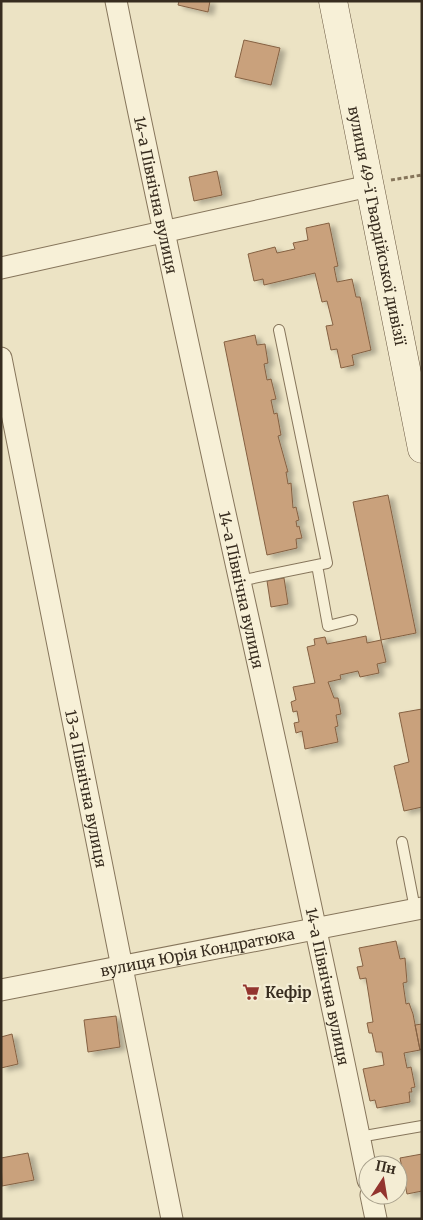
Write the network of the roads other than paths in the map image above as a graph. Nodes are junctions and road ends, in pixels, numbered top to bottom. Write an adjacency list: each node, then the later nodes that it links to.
1 (116, 1): 4 (street, 14-а Північна вулиця)
2 (333, 1): 3 (street, вулиця 49-ї Гвардійської дивізії)
3 (369, 186): 4 (street); 8 (street, вулиця 49-ї Гвардійської дивізії)
4 (162, 231): 5 (street); 10 (street, 14-а Північна вулиця)
5 (1, 268)
6 (280, 330): 9 (lane)
7 (1, 358): 15 (street, 13-а Північна вулиця)
8 (422, 449)
9 (317, 564): 10 (lane); 11 (lane)
10 (239, 581): 14 (street, 14-а Північна вулиця)
11 (352, 620)
12 (402, 842): 13 (lane)
13 (419, 908): 14 (street, вулиця Юрія Кондратюка)
14 (317, 928): 15 (street, вулиця Юрія Кондратюка); 18 (street, 14-а Північна вулиця)
15 (120, 965): 16 (street, вулиця Юрія Кондратюка); 21 (street, 13-а Північна вулиця)
16 (1, 990)
17 (422, 1126): 18 (lane)
18 (359, 1137): 19 (street, 14-а Північна вулиця)
19 (363, 1155)
20 (373, 1205): 22 (street)
21 (172, 1219)
22 (376, 1219)

